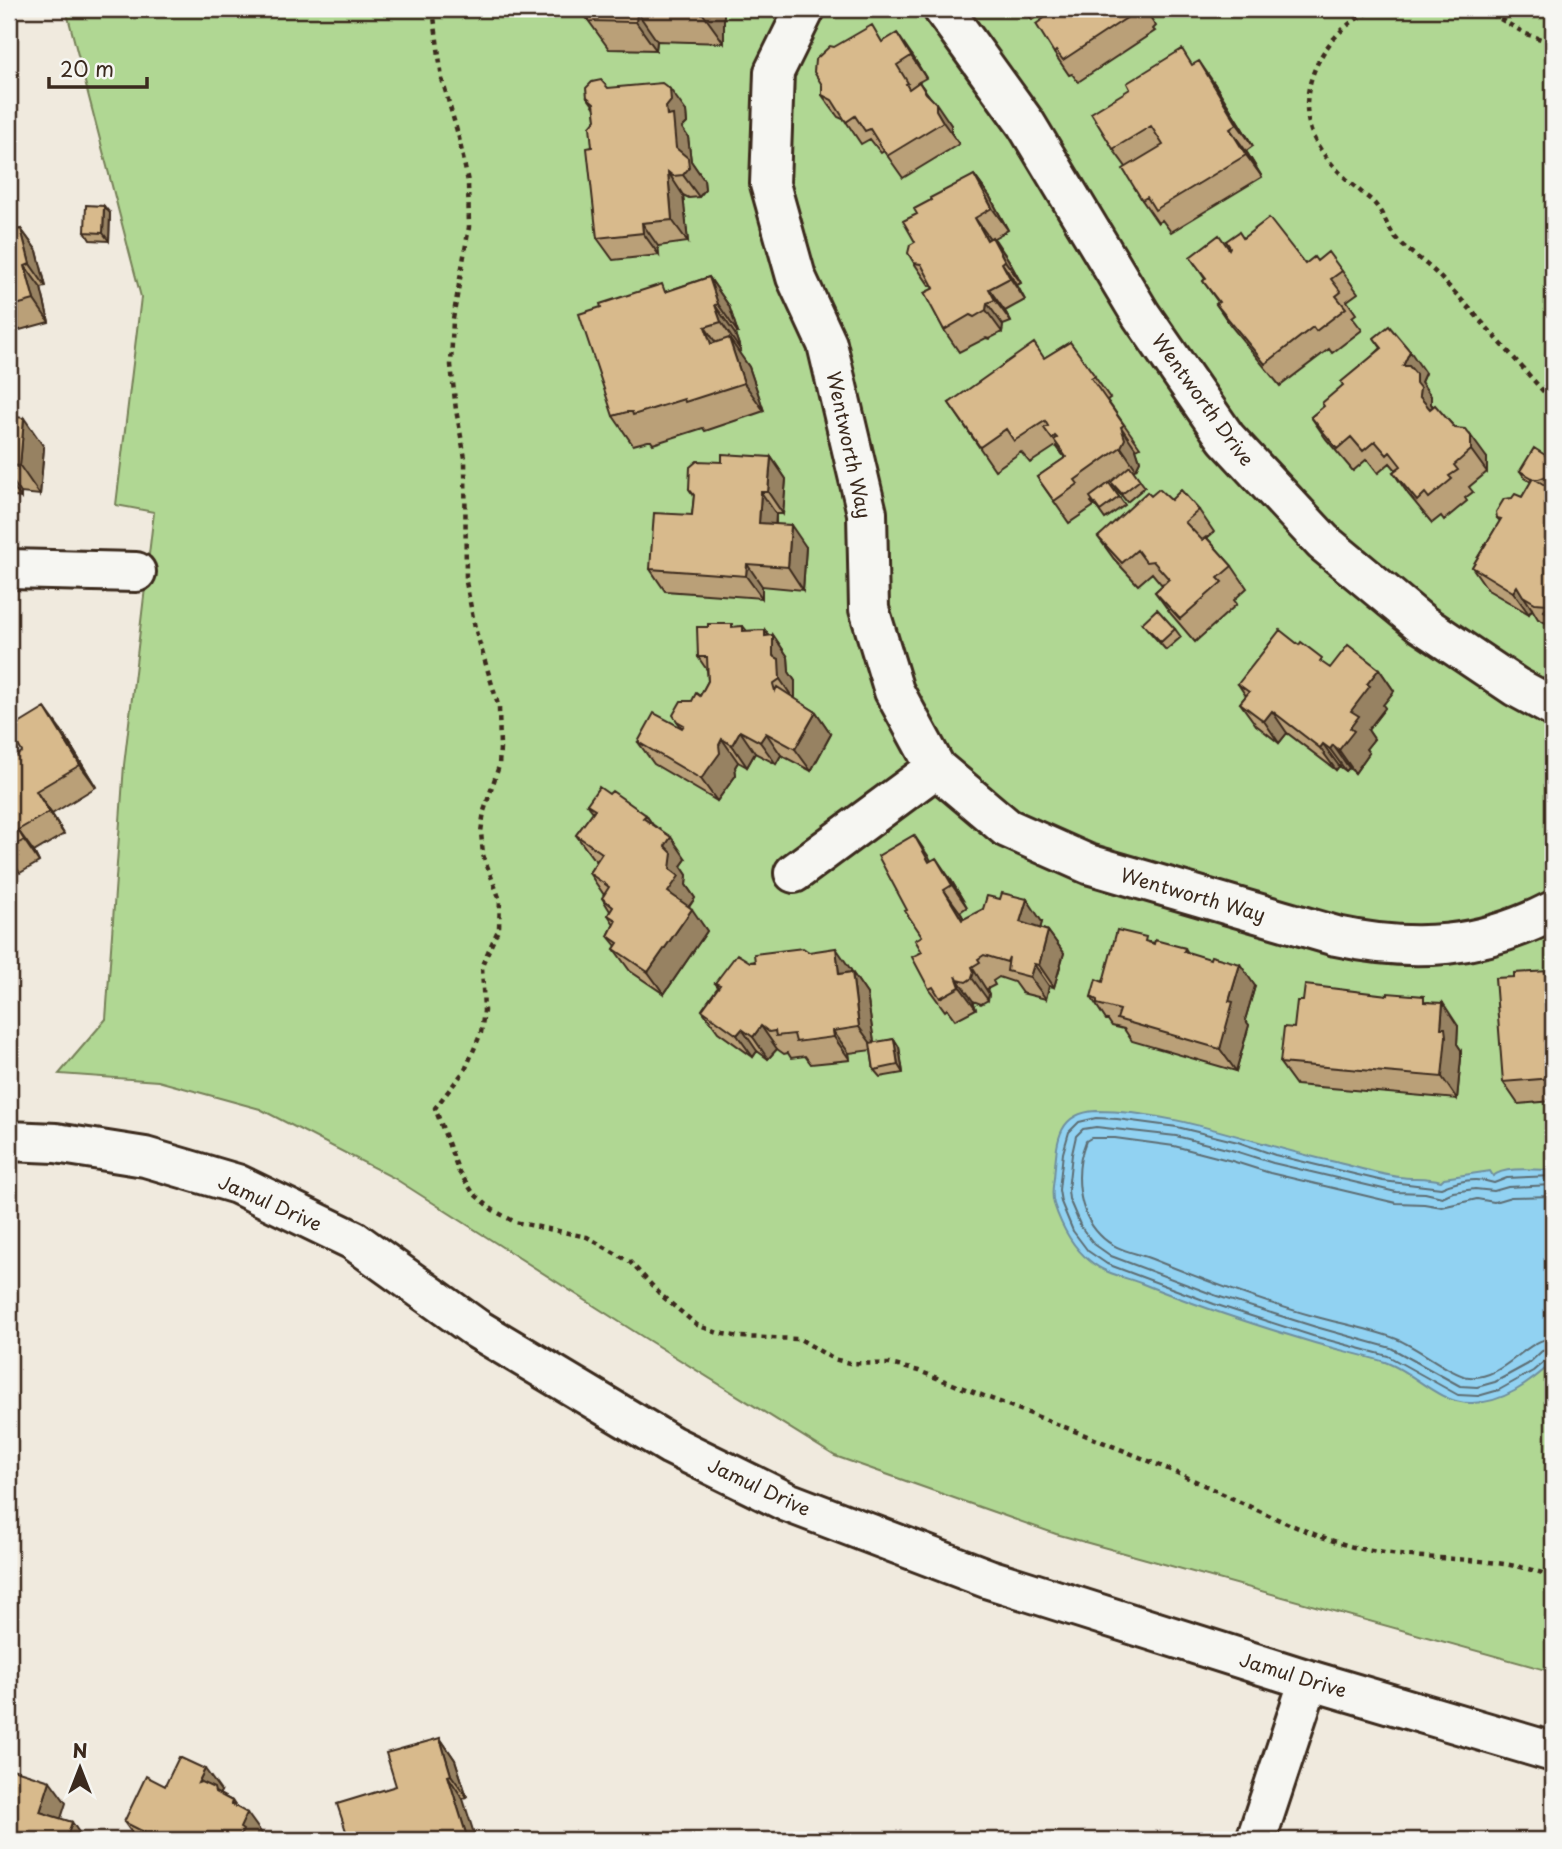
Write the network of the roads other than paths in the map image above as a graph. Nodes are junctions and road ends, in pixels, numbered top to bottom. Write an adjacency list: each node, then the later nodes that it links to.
1 (805, 9): 6 (street, Wentworth Way)
2 (943, 9): 5 (street, Wentworth Drive)
3 (9, 569): 4 (street)
4 (136, 572)
5 (1553, 707)
6 (936, 768): 7 (street); 8 (street, Wentworth Way)
7 (794, 873)
8 (1553, 911)
9 (9, 1140): 10 (street, Jamul Drive)
10 (1309, 1680): 11 (street, Jamul Drive); 12 (street)
11 (1553, 1752)
12 (1256, 1840)

